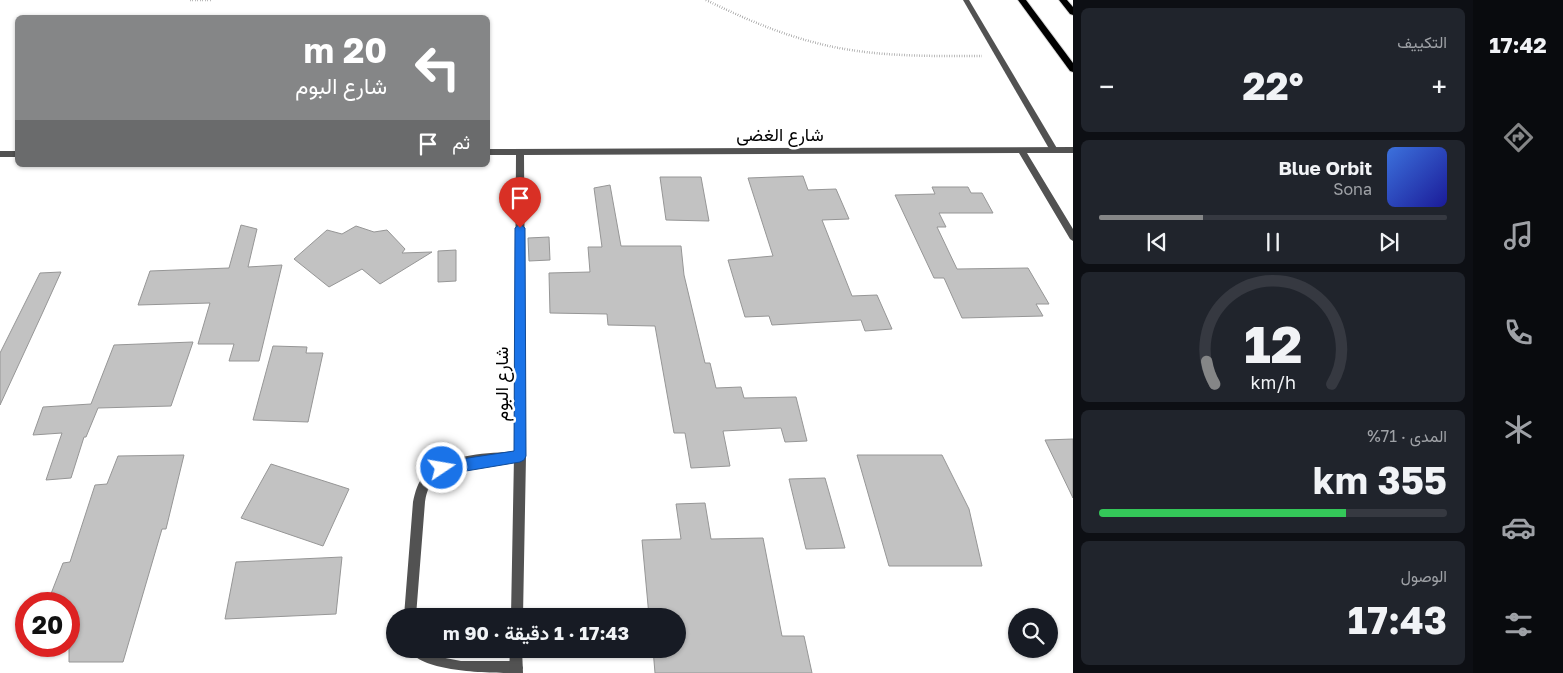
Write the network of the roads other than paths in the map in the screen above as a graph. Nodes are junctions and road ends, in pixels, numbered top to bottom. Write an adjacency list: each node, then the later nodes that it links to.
1 (966, 0): 7 (street)
2 (1022, 0): 5 (main road)
3 (1063, 0): 4 (main road)
4 (1073, 12)
5 (1073, 69)
6 (1021, 150): 7 (street, شارع الغضى); 9 (street, شارع الغضى); 13 (street)
7 (1054, 150): 8 (street, شارع الغضى)
8 (1073, 150)
9 (520, 151): 10 (street, شارع الغضى); 14 (street, شارع البوم)
10 (490, 152)
11 (0, 154): 12 (street)
12 (15, 154)
13 (1073, 236)
14 (520, 456): 15 (street); 16 (street, شارع البوم)
15 (411, 608)
16 (517, 608)
17 (424, 658): 18 (street)
18 (516, 670)

